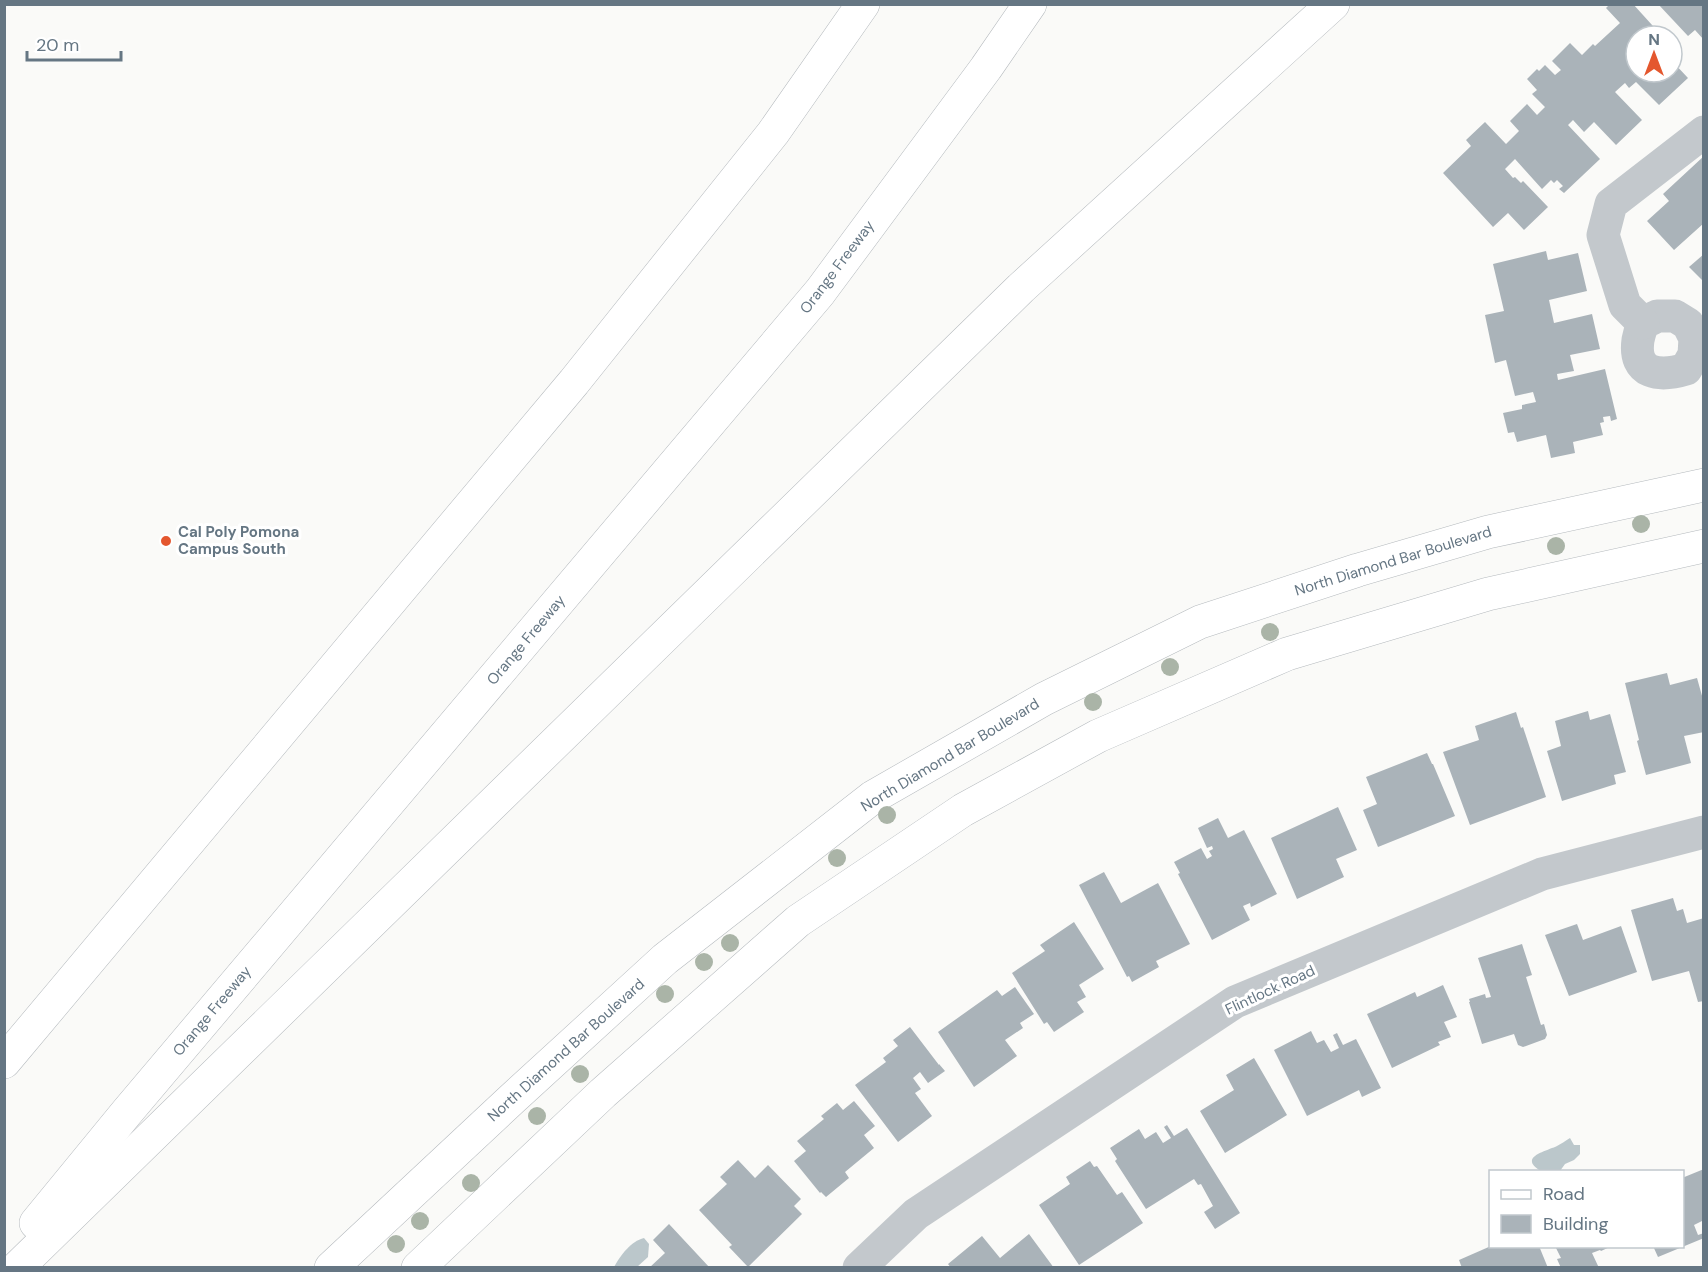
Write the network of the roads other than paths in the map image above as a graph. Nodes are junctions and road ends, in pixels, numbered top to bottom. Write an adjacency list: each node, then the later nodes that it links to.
1 (841, 4): 6 (main road)
2 (863, 4): 6 (main road)
3 (1030, 4): 12 (main road, Orange Freeway)
4 (1333, 4): 13 (main road)
5 (1704, 132): 7 (street)
6 (773, 133): 11 (main road)
7 (1643, 323)
8 (1704, 485): 14 (main road, North Diamond Bar Boulevard)
9 (1704, 546): 15 (main road)
10 (1704, 832): 16 (street, Flintlock Road)
11 (4, 1062)
12 (4, 1262)
13 (17, 1268)
14 (332, 1268)
15 (418, 1268)
16 (859, 1268)

